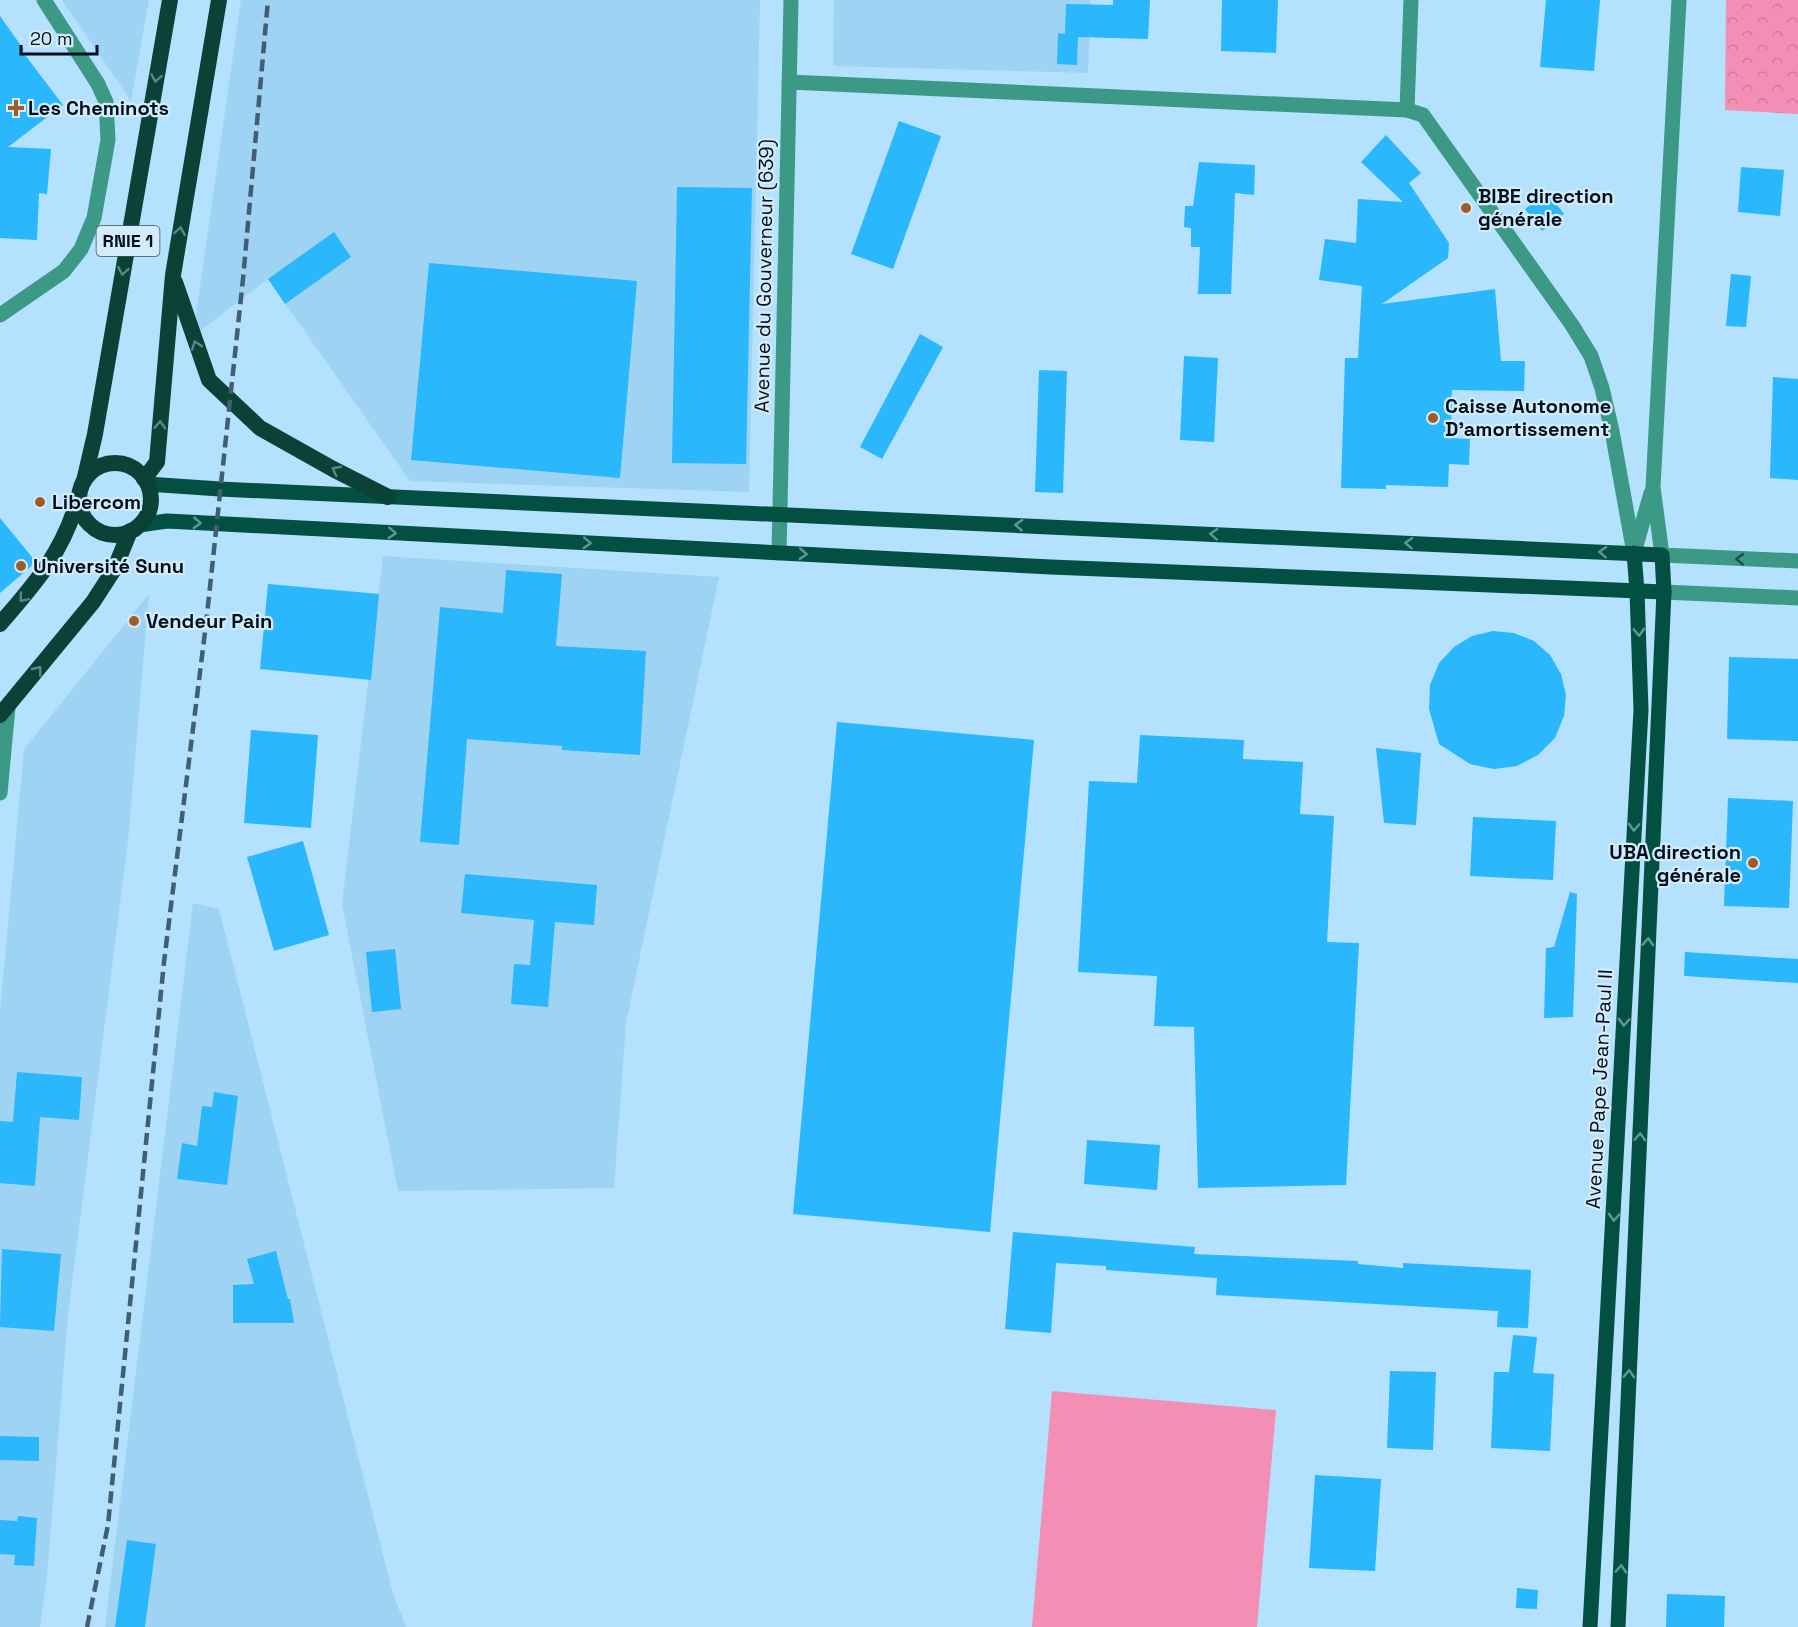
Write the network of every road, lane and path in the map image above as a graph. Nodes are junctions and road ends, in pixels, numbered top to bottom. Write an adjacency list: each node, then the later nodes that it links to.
1 (44, 0): 10 (street)
2 (170, 0): 12 (highway, RNIE 1, one-way to 12)
3 (219, 0): 9 (highway, RNIE 1, one-way to 3)
4 (791, 0): 7 (street, Avenue du Gouverneur (639))
5 (1411, 0): 8 (street)
6 (1679, 0): 13 (street)
7 (789, 82): 8 (street); 15 (street, Avenue du Gouverneur (639))
8 (1407, 110): 18 (street)
9 (173, 275): 11 (highway, RNIE 1, one-way to 9); 14 (highway, one-way to 9)
10 (0, 315)
11 (146, 481): 12 (highway); 14 (main road); 16 (highway)
12 (82, 487): 16 (highway, RNIE 1); 24 (highway, RNIE 1, one-way to 24)
13 (1653, 487): 18 (street); 19 (street)
14 (388, 497): 15 (main road)
15 (780, 514): 17 (street, Avenue du Gouverneur (639)); 18 (main road, one-way to 15)
16 (135, 528): 17 (main road, one-way to 17); 25 (highway, one-way to 16)
17 (779, 553): 21 (main road, one-way to 21)
18 (1634, 553): 19 (main road); 21 (main road, Avenue Pape Jean-Paul II)
19 (1662, 555): 20 (street, one-way to 19); 22 (main road)
20 (1798, 561)
21 (1638, 591): 22 (main road); 27 (main road, Avenue Pape Jean-Paul II, one-way to 27)
22 (1664, 591): 23 (street); 28 (main road, one-way to 22)
23 (1798, 598)
24 (0, 624)
25 (4, 711): 26 (street)
26 (0, 793)
27 (1590, 1627)
28 (1618, 1627)

